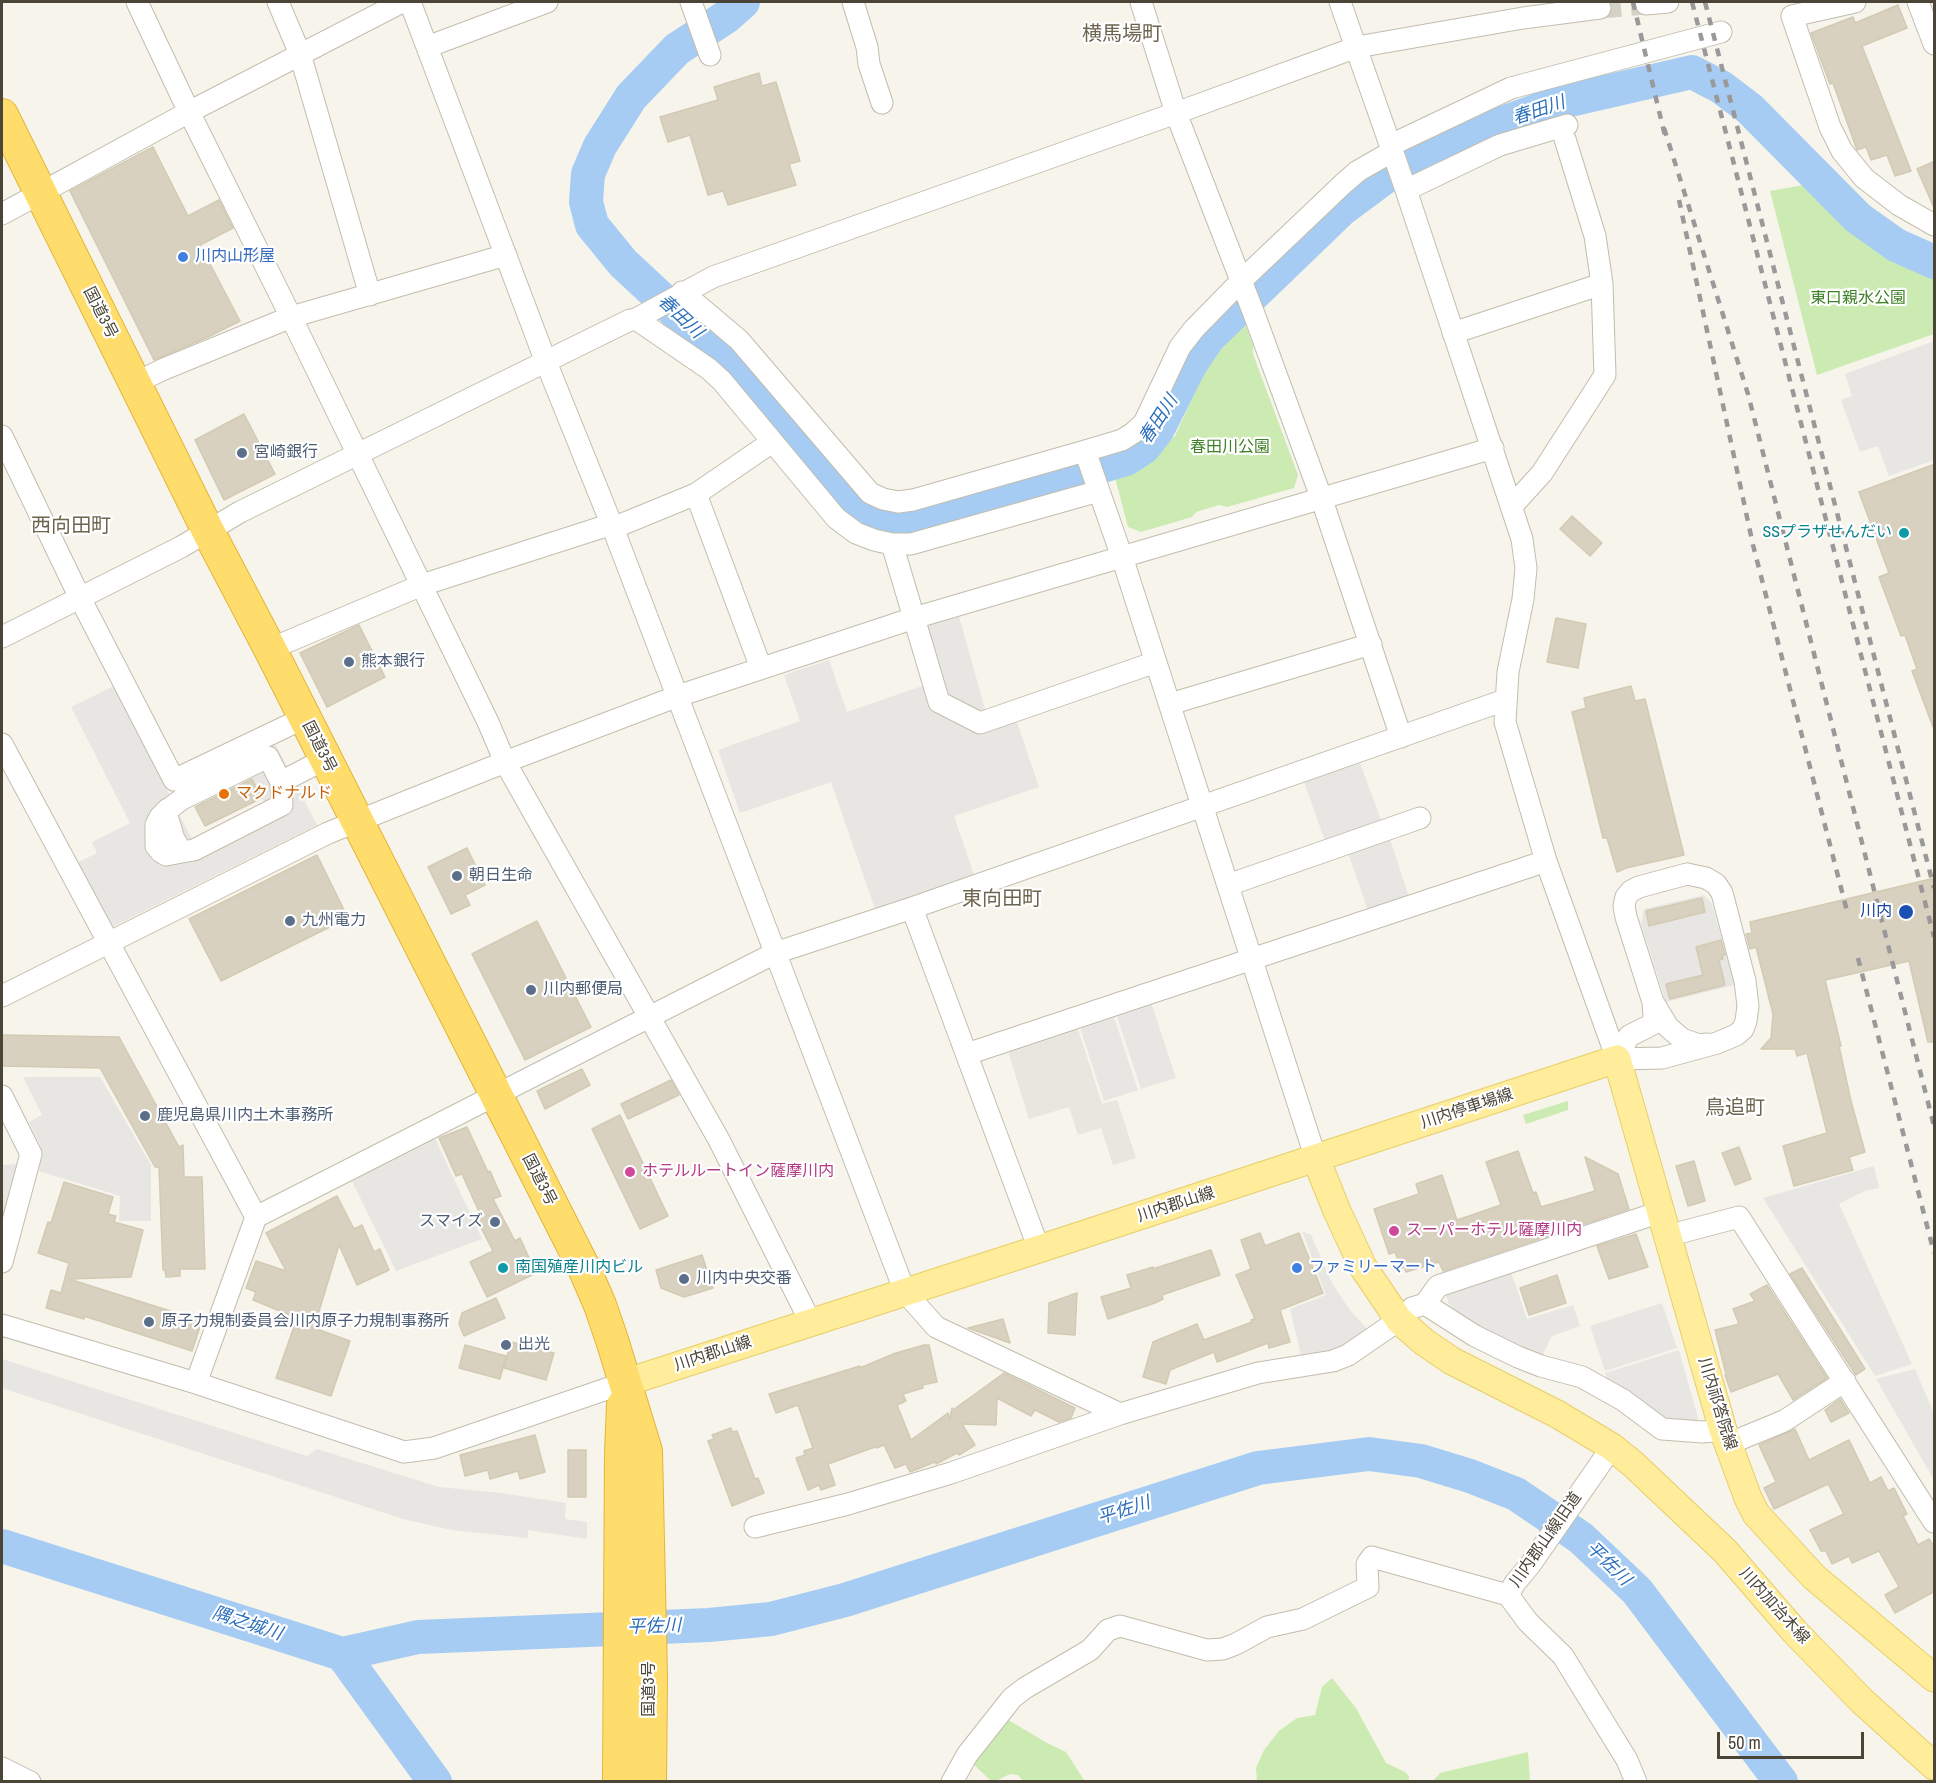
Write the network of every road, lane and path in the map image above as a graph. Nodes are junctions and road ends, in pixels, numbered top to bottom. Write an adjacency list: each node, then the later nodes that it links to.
1 (137, 2): 22 (street)
2 (278, 2): 20 (street)
3 (402, 2): 20 (street)
4 (410, 2): 18 (street)
5 (547, 2): 18 (street)
6 (852, 2): 21 (street)
7 (1141, 2): 23 (street)
8 (1340, 2): 17 (street)
9 (1668, 2): 12 (street)
10 (1855, 2): 29 (street)
11 (1917, 2): 16 (street)
12 (1646, 4)
13 (698, 8): 19 (street)
14 (1600, 8): 17 (street)
15 (1721, 32): 25 (street)
16 (1935, 44)
17 (1356, 46): 23 (street); 25 (street)
18 (427, 47): 30 (street)
19 (708, 50)
20 (300, 54): 22 (street); 34 (street)
21 (882, 103)
22 (189, 112): 27 (street); 36 (street)
23 (1176, 113): 32 (street); 33 (street)
24 (2, 115): 27 (highway, 国道3号)
25 (1393, 151): 26 (street); 32 (street)
26 (1405, 187): 31 (street); 37 (street)
27 (40, 194): 28 (street); 39 (highway, 国道3号)
28 (2, 214)
29 (1935, 225)
30 (506, 255): 34 (street); 38 (street)
31 (1602, 284): 37 (street); 48 (street)
32 (1242, 285): 44 (street); 47 (street)
33 (680, 294): 35 (street); 44 (street)
34 (370, 295): 36 (street)
35 (642, 316): 38 (street); 41 (street)
36 (291, 317): 39 (street); 43 (street)
37 (1453, 333): 42 (street)
38 (546, 362): 43 (street); 49 (street)
39 (135, 383): 50 (highway, 国道3号)
40 (2, 436): 54 (street)
41 (772, 442): 46 (street); 51 (street)
42 (1493, 448): 47 (street); 48 (street)
43 (357, 454): 50 (street); 53 (street)
44 (1086, 454): 45 (street)
45 (1098, 487): 51 (street); 52 (street)
46 (696, 494): 49 (street); 60 (street)
47 (1321, 497): 52 (street); 57 (street)
48 (1513, 506): 62 (street)
49 (613, 526): 53 (street); 61 (street)
50 (208, 531): 54 (street); 58 (highway, 国道3号)
51 (892, 544): 55 (street)
52 (1122, 557): 55 (street); 59 (street)
53 (422, 585): 58 (street); 69 (street)
54 (80, 598): 56 (street); 67 (street)
55 (914, 618): 59 (street); 60 (street)
56 (2, 637)
57 (1371, 644): 63 (street); 65 (street)
58 (270, 649): 64 (highway, 国道3号)
59 (1156, 662): 63 (street)
60 (761, 668): 61 (street)
61 (678, 696): 69 (street); 78 (street)
62 (1505, 700): 65 (street); 74 (street)
63 (1170, 704): 71 (street)
64 (304, 718): 67 (street); 68 (highway, 国道3号)
65 (1401, 737): 71 (street)
66 (2, 744): 77 (street)
67 (264, 749): 70 (street); 70 (street)
68 (325, 759): 70 (street); 73 (highway, 国道3号)
69 (505, 762): 73 (street); 82 (street)
70 (281, 782)
71 (1202, 805): 75 (street); 76 (street)
72 (1420, 818): 75 (street)
73 (356, 822): 77 (street); 86 (highway, 国道3号)
74 (1546, 861): 79 (street); 85 (street)
75 (1228, 885): 79 (street)
76 (912, 908): 78 (street); 84 (street)
77 (110, 943): 80 (street); 89 (street)
78 (775, 953): 82 (street); 93 (street)
79 (1252, 959): 84 (street); 88 (street)
80 (2, 996)
81 (1653, 1002): 83 (street); 83 (street); 85 (street)
82 (649, 1018): 86 (street); 96 (street)
83 (1717, 1043): 85 (street)
84 (967, 1054): 91 (street)
85 (1617, 1059): 88 (main road, 川内停車場線); 90 (main road, 川内祁答院線)
86 (496, 1095): 89 (street); 100 (highway, 国道3号)
87 (2, 1096): 92 (street)
88 (1316, 1158): 91 (main road, 川内郡山線); 95 (main road)
89 (256, 1217): 99 (street)
90 (1663, 1224): 94 (street); 98 (street); 102 (main road, 川内祁答院線)
91 (1040, 1249): 93 (main road, 川内郡山線)
92 (2, 1262)
93 (905, 1292): 96 (main road, 川内郡山線); 101 (street)
94 (1425, 1304): 95 (street); 102 (street)
95 (1396, 1317): 101 (street); 103 (main road)
96 (811, 1323): 100 (main road, 川内郡山線)
97 (2, 1325): 99 (street)
98 (1845, 1381): 102 (street); 104 (street)
99 (196, 1383): 100 (street)
100 (624, 1383): 111 (highway, 国道3号); 112 (highway, 国道3号)
101 (1120, 1414): 105 (street)
102 (1726, 1437): 107 (main road, 川内祁答院線)
103 (1612, 1447): 106 (street, 川内郡山線旧道); 108 (main road, 川内加治木線)
104 (1935, 1522)
105 (755, 1527)
106 (1508, 1595): 113 (street); 114 (street, 川内郡山線旧道)
107 (1935, 1678)
108 (1935, 1766)
109 (2, 1768): 110 (street)
110 (30, 1782)
111 (619, 1782)
112 (650, 1782)
113 (952, 1782)
114 (1636, 1782)

